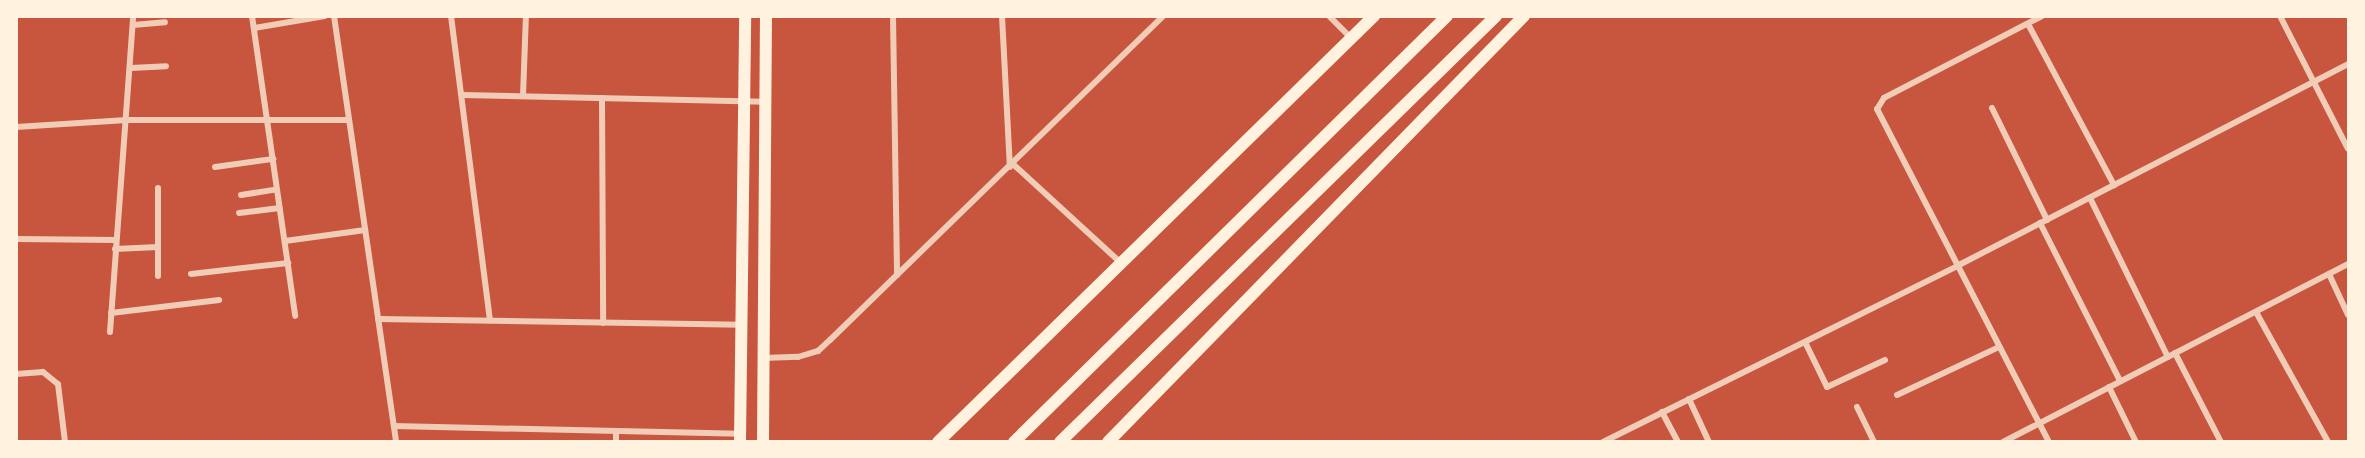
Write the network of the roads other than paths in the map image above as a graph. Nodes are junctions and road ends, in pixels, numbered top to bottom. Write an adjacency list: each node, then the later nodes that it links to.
1 (133, 16): 23 (street)
2 (252, 16): 24 (street)
3 (325, 16): 24 (street)
4 (333, 16): 38 (street)
5 (451, 16): 30 (street)
6 (526, 16): 31 (street)
7 (745, 16): 33 (main road)
8 (766, 16): 34 (main road)
9 (893, 16): 65 (street)
10 (1002, 16): 42 (street)
11 (1150, 16): 21 (street)
12 (1163, 16): 21 (street)
13 (1329, 16): 25 (street)
14 (1374, 16): 25 (main road)
15 (1447, 16): 98 (main road)
16 (1496, 16): 99 (main road)
17 (1524, 16): 100 (main road)
18 (2042, 16): 22 (street)
19 (2280, 16): 29 (street)
20 (165, 22): 23 (street)
21 (1156, 23): 42 (street)
22 (2028, 24): 44 (street); 62 (street)
23 (133, 25): 28 (street)
24 (254, 28): 36 (street)
25 (1351, 38): 60 (main road)
26 (2349, 64): 29 (street)
27 (166, 66): 28 (street)
28 (132, 68): 37 (street)
29 (2314, 81): 40 (street); 44 (street)
30 (462, 95): 31 (street); 73 (street)
31 (523, 96): 32 (street)
32 (602, 98): 33 (street); 74 (street)
33 (746, 101): 34 (street); 75 (main road)
34 (765, 102): 80 (main road)
35 (1992, 108): 51 (street)
36 (267, 118): 37 (street); 38 (street); 41 (street)
37 (127, 120): 39 (street); 55 (street)
38 (349, 120): 53 (street)
39 (16, 127)
40 (2349, 149)
41 (273, 159): 43 (street); 46 (street)
42 (1011, 166): 60 (street); 65 (street)
43 (215, 167)
44 (2114, 185): 48 (street)
45 (158, 188): 57 (street)
46 (278, 189): 47 (street); 49 (street)
47 (241, 195)
48 (2090, 198): 51 (street); 79 (street)
49 (280, 208): 50 (street); 56 (street)
50 (239, 213)
51 (2047, 220): 52 (street)
52 (2040, 223): 62 (street); 83 (street)
53 (365, 230): 56 (street); 72 (street)
54 (16, 239): 55 (street)
55 (116, 240): 58 (street)
56 (285, 241): 59 (street)
57 (158, 247): 58 (street); 66 (street)
58 (115, 249): 69 (street)
59 (288, 262): 63 (street); 71 (street)
60 (1121, 263): 97 (main road)
61 (2349, 264): 64 (street)
62 (1958, 266): 77 (street); 78 (street)
63 (191, 274)
64 (2329, 274): 68 (street); 70 (street)
65 (897, 275): 80 (street)
66 (158, 276)
67 (219, 300): 69 (street)
68 (2256, 312): 79 (street); 109 (street)
69 (111, 313): 76 (street)
70 (2349, 315)
71 (296, 316)
72 (378, 319): 73 (street); 90 (street)
73 (490, 321): 74 (street)
74 (603, 323): 75 (street)
75 (742, 325): 92 (main road)
76 (110, 332)
77 (1805, 342): 81 (street); 86 (street)
78 (2000, 346): 85 (street); 89 (street)
79 (2172, 355): 83 (street); 108 (street)
80 (762, 358): 96 (main road)
81 (1885, 360)
82 (16, 374): 93 (street)
83 (2120, 381): 84 (street)
84 (2109, 387): 89 (street); 107 (street)
85 (1897, 395)
86 (1689, 399): 88 (street); 103 (street)
87 (1857, 407): 104 (street)
88 (1662, 412): 101 (street); 102 (street)
89 (2039, 423): 105 (street); 106 (street)
90 (394, 426): 91 (street); 94 (street)
91 (616, 432): 92 (street); 95 (street)
92 (740, 438)
93 (65, 441)
94 (396, 441)
95 (616, 441)
96 (763, 441)
97 (938, 441)
98 (1014, 441)
99 (1060, 441)
100 (1108, 441)
101 (1603, 441)
102 (1678, 441)
103 (1709, 441)
104 (1874, 441)
105 (2003, 441)
106 (2049, 441)
107 (2136, 441)
108 (2221, 441)
109 (2328, 441)

